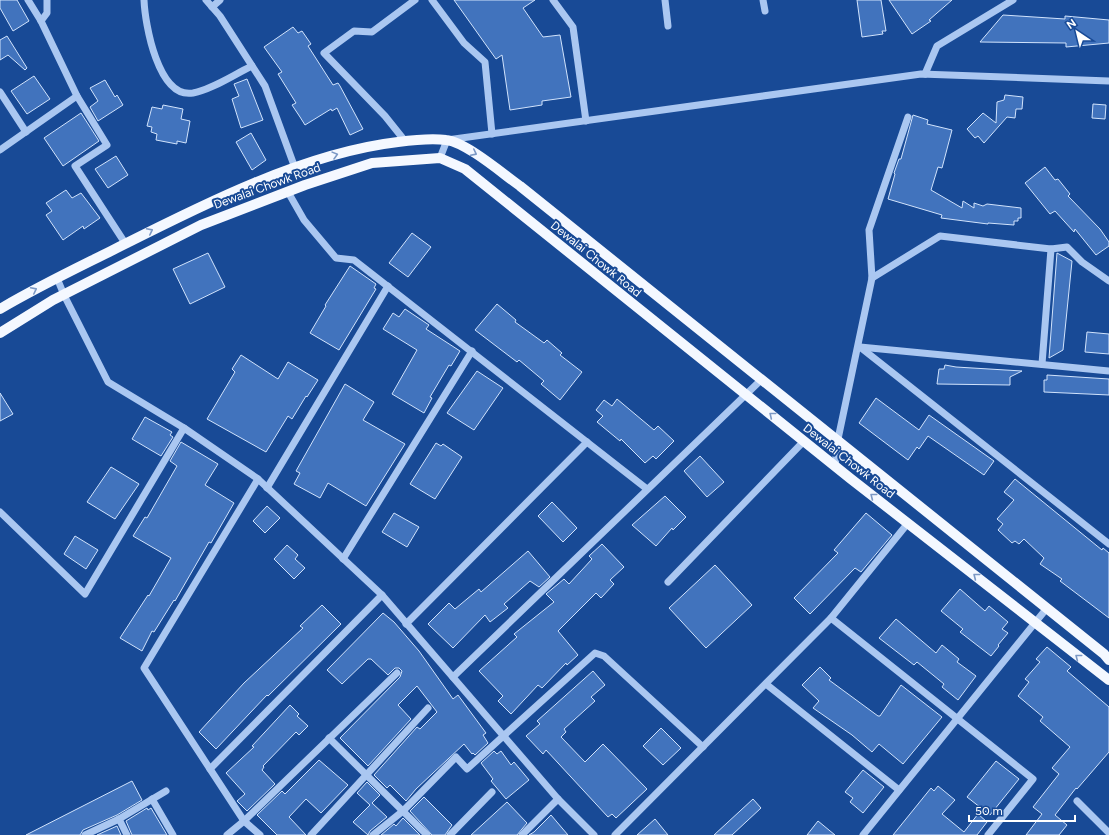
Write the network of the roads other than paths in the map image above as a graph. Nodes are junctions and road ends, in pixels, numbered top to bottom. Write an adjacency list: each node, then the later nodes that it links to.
1 (28, 0): 14 (street)
2 (47, 0): 14 (street)
3 (144, 0): 16 (street)
4 (206, 0): 12 (street)
5 (220, 0): 12 (street)
6 (415, 0): 26 (street)
7 (432, 0): 24 (street)
8 (553, 0): 22 (street)
9 (665, 0): 15 (street)
10 (763, 0): 13 (street)
11 (1013, 0): 17 (street)
12 (212, 7): 16 (street)
13 (765, 11)
14 (40, 21): 20 (street)
15 (668, 26)
16 (252, 66): 29 (street)
17 (925, 74): 18 (street); 22 (street)
18 (1109, 82)
19 (0, 92): 23 (street)
20 (77, 96): 23 (street); 31 (street)
21 (908, 117): 34 (street)
22 (586, 121): 24 (street)
23 (26, 132): 27 (street)
24 (492, 134): 25 (street)
25 (447, 140): 26 (main road, Dewalai Chowk Road); 28 (street); 43 (main road, Dewalai Chowk Road, one-way to 43)
26 (405, 141): 29 (main road, Dewalai Chowk Road, one-way to 26)
27 (0, 150)
28 (440, 158): 30 (main road, Dewalai Chowk Road); 44 (main road, Dewalai Chowk Road)
29 (295, 168): 31 (main road, Dewalai Chowk Road, one-way to 29)
30 (288, 192): 36 (street); 37 (main road, Dewalai Chowk Road)
31 (125, 243): 33 (main road, Dewalai Chowk Road)
32 (1051, 249): 34 (street); 35 (street); 41 (street)
33 (57, 278): 37 (street); 38 (main road, Dewalai Chowk Road, one-way to 33)
34 (872, 278): 46 (street)
35 (1109, 281)
36 (388, 286): 40 (street); 51 (street)
37 (64, 295): 39 (main road, Dewalai Chowk Road); 45 (street)
38 (0, 309)
39 (0, 333)
40 (472, 351): 48 (street); 56 (street)
41 (1042, 364): 42 (street); 55 (street)
42 (1109, 371)
43 (762, 379): 44 (street); 46 (main road, Dewalai Chowk Road)
44 (745, 394): 47 (main road, Dewalai Chowk Road, one-way to 44); 52 (street)
45 (184, 428): 50 (street); 53 (street)
46 (838, 439): 49 (street); 59 (main road, Dewalai Chowk Road)
47 (804, 441): 49 (main road, Dewalai Chowk Road); 57 (street)
48 (587, 442): 52 (street); 62 (street)
49 (835, 466): 54 (main road, Dewalai Chowk Road, one-way to 49)
50 (258, 480): 51 (street); 73 (street)
51 (267, 488): 56 (street)
52 (647, 489): 65 (street)
53 (0, 512)
54 (908, 524): 60 (street); 61 (main road, Dewalai Chowk Road, one-way to 54)
55 (1109, 544)
56 (343, 559): 58 (street)
57 (668, 582)
58 (382, 595): 62 (street); 73 (street)
59 (1047, 608): 61 (street); 63 (main road, Dewalai Chowk Road)
60 (831, 618): 67 (street); 69 (street)
61 (1035, 623): 66 (main road, Dewalai Chowk Road, one-way to 61); 69 (street)
62 (406, 624): 65 (street)
63 (1109, 660)
64 (397, 673): 71 (street)
65 (453, 677): 70 (street)
66 (1109, 680)
67 (766, 684): 72 (street); 76 (street)
68 (428, 708): 74 (street)
69 (957, 719): 76 (street); 98 (street)
70 (503, 736): 72 (street); 79 (street); 81 (street)
71 (329, 738): 74 (street); 83 (street)
72 (703, 747): 96 (street)
73 (210, 769): 83 (street)
74 (366, 774): 81 (street); 90 (street)
75 (166, 790): 78 (street)
76 (899, 790): 97 (street)
77 (492, 792): 93 (street)
78 (152, 799): 82 (street); 87 (street)
79 (558, 799): 94 (street); 95 (street)
80 (1077, 801): 84 (street)
81 (403, 811): 91 (street); 92 (street)
82 (119, 819): 85 (street); 86 (street)
83 (244, 821): 88 (street); 89 (street)
84 (1109, 833)
85 (85, 835)
86 (127, 835)
87 (173, 835)
88 (227, 835)
89 (260, 835)
90 (311, 835)
91 (373, 835)
92 (427, 835)
93 (450, 835)
94 (522, 835)
95 (594, 835)
96 (615, 835)
97 (863, 835)
98 (988, 835)

